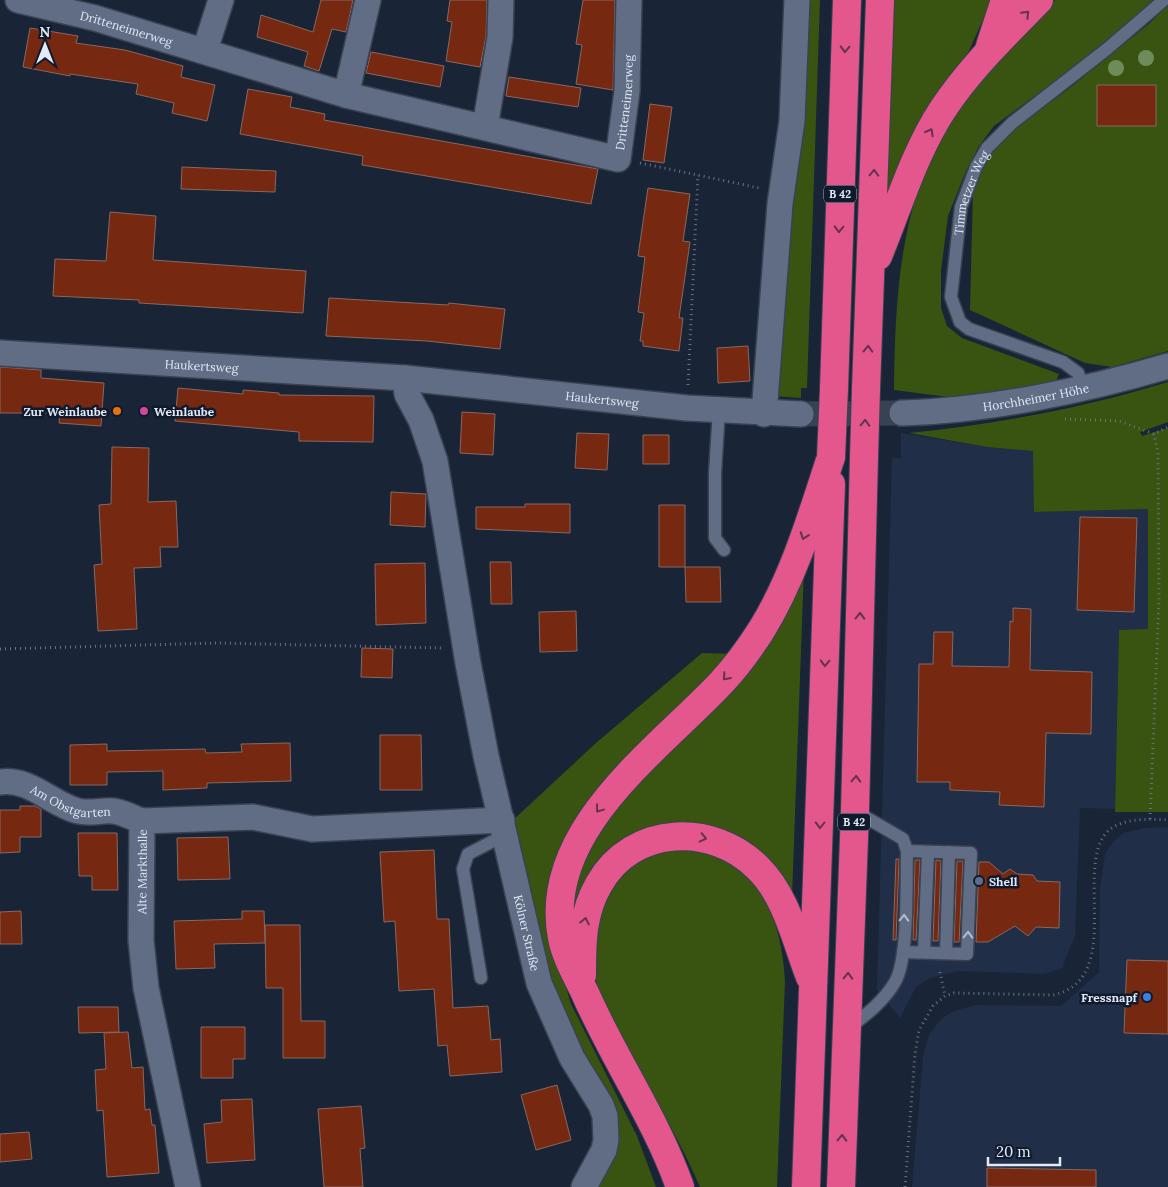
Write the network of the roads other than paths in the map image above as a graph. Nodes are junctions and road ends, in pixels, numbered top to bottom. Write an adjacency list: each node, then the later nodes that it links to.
1 (18, 0): 12 (street, Dritteneimerweg)
2 (221, 0): 12 (street)
3 (368, 0): 14 (street)
4 (501, 0): 15 (street)
5 (629, 0): 15 (street, Dritteneimerweg)
6 (797, 0): 23 (street)
7 (847, 0): 25 (highway, B 42, one-way to 25, bridge)
8 (880, 0): 16 (highway, B 42, one-way to 8)
9 (1005, 0): 13 (highway)
10 (1039, 0): 13 (highway, one-way to 10)
11 (1164, 0): 20 (lane, Timmetzer Weg)
12 (205, 50): 14 (street, Dritteneimerweg)
13 (988, 52): 16 (highway, one-way to 13)
14 (346, 96): 15 (street, Dritteneimerweg)
15 (485, 127)
16 (871, 274): 28 (highway, B 42, one-way to 16, bridge)
17 (0, 353): 19 (street, Haukertsweg)
18 (1168, 366): 20 (street, Horchheimer Höhe)
19 (404, 378): 21 (street, Haukertsweg); 30 (street, Kölner Straße)
20 (1083, 388): 22 (street, Horchheimer Höhe)
21 (719, 410): 23 (street, Haukertsweg); 26 (lane)
22 (902, 413)
23 (764, 414): 24 (street, Haukertsweg)
24 (801, 414)
25 (832, 457): 38 (highway, one-way to 38); 39 (highway, B 42, one-way to 39)
26 (724, 550)
27 (0, 782): 29 (street, Am Obstgarten)
28 (855, 811): 31 (lane); 40 (highway, B 42, one-way to 28)
29 (142, 821): 30 (street, Alte Markthalle); 41 (street, Alte Markthalle)
30 (503, 828): 37 (lane); 42 (street, Kölner Straße)
31 (907, 851): 32 (lane); 34 (lane, one-way to 31)
32 (928, 852): 33 (lane); 35 (lane)
33 (949, 852): 36 (lane); 36 (lane, one-way to 33)
34 (903, 952): 35 (lane); 40 (lane)
35 (924, 952): 36 (lane)
36 (946, 953)
37 (481, 978)
38 (582, 987): 39 (highway, one-way to 39); 43 (highway)
39 (814, 989): 44 (highway, B 42)
40 (845, 1032): 45 (highway, B 42, one-way to 40)
41 (188, 1187)
42 (584, 1187)
43 (680, 1187)
44 (806, 1187)
45 (841, 1187)

